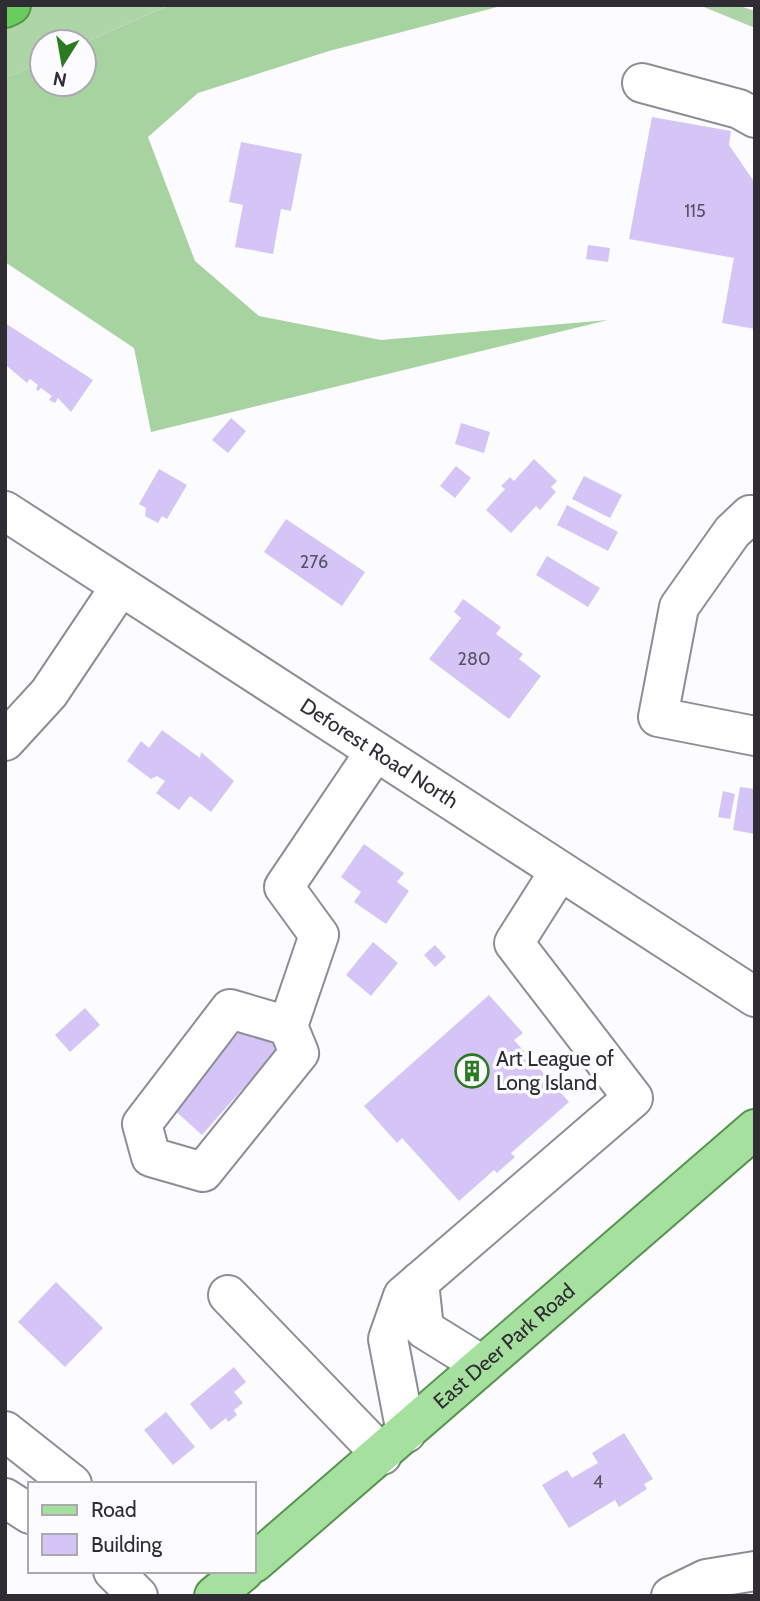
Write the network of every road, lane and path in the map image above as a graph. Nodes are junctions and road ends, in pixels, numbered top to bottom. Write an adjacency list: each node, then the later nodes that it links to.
1 (11, 5): 2 (highway)
2 (5, 8)
3 (642, 83): 4 (street)
4 (755, 118)
5 (753, 506): 8 (street)
6 (5, 511): 7 (street, Deforest Road North)
7 (120, 587): 9 (street); 10 (street, Deforest Road North)
8 (755, 736)
9 (5, 741)
10 (375, 752): 11 (street, Deforest Road North); 13 (street)
11 (559, 872): 12 (street, Deforest Road North); 15 (street)
12 (755, 996)
13 (288, 1026)
14 (755, 1129): 17 (main road, East Deer Park Road)
15 (419, 1282): 17 (street); 19 (street)
16 (228, 1295): 19 (street)
17 (482, 1365): 19 (main road, East Deer Park Road)
18 (5, 1431): 20 (street)
19 (394, 1444): 23 (main road, East Deer Park Road)
20 (69, 1482)
21 (5, 1498): 22 (street)
22 (28, 1513)
23 (256, 1561)
24 (755, 1571): 29 (street)
25 (115, 1573): 27 (street)
26 (242, 1573): 28 (main road)
27 (138, 1596)
28 (214, 1596)
29 (671, 1596)

